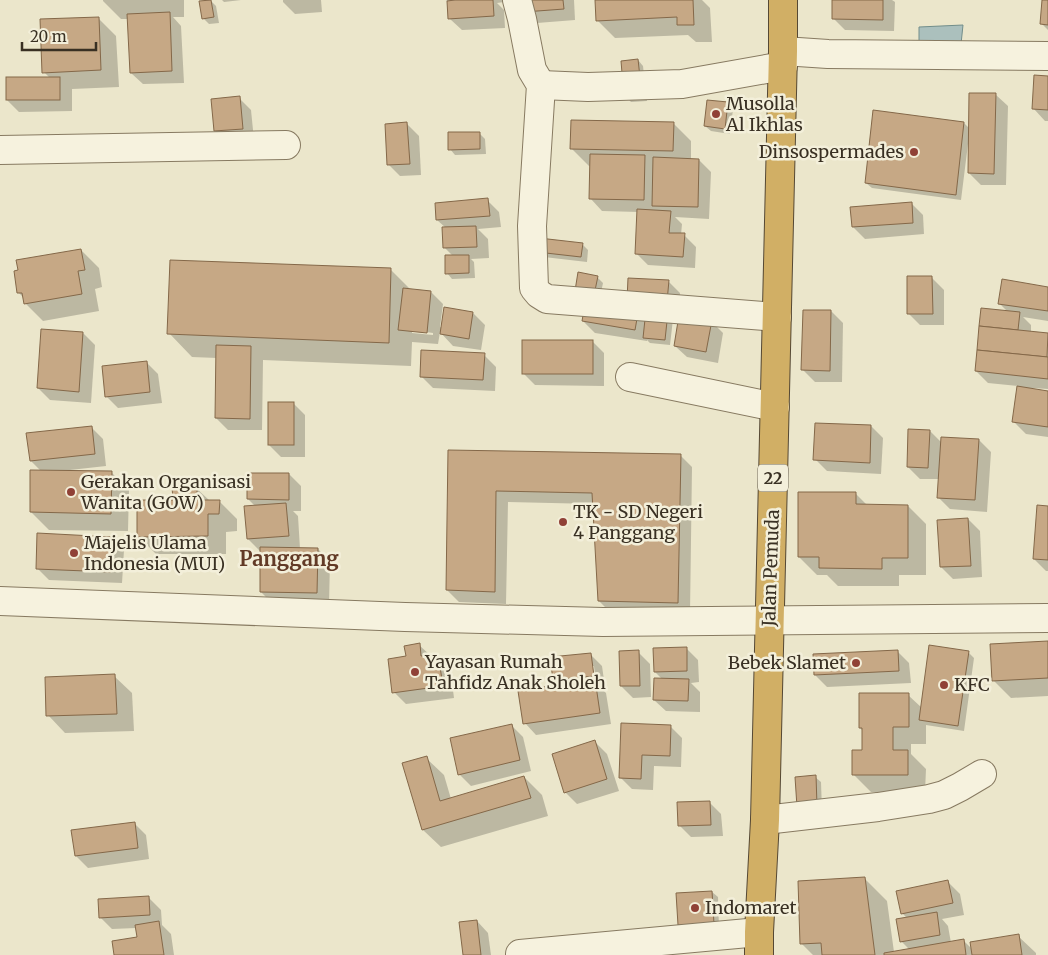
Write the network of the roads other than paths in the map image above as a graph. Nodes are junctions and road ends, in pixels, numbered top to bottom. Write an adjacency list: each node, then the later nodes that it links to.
1 (517, 0): 5 (street)
2 (783, 0): 4 (highway, Jalan Pemuda / 22)
3 (1048, 56): 4 (street)
4 (783, 59): 5 (street); 8 (highway, Jalan Pemuda / 22)
5 (541, 85): 8 (street)
6 (286, 145): 7 (street)
7 (0, 150)
8 (777, 317): 10 (highway, Jalan Pemuda / 22)
9 (630, 377): 10 (street)
10 (775, 407): 13 (highway, Jalan Pemuda / 22)
11 (0, 601): 13 (street)
12 (1048, 618): 13 (street)
13 (769, 621): 15 (highway, Jalan Pemuda / 22)
14 (982, 774): 15 (street)
15 (765, 820): 16 (highway, Jalan Pemuda / 22)
16 (759, 943): 17 (street)
17 (520, 954)

